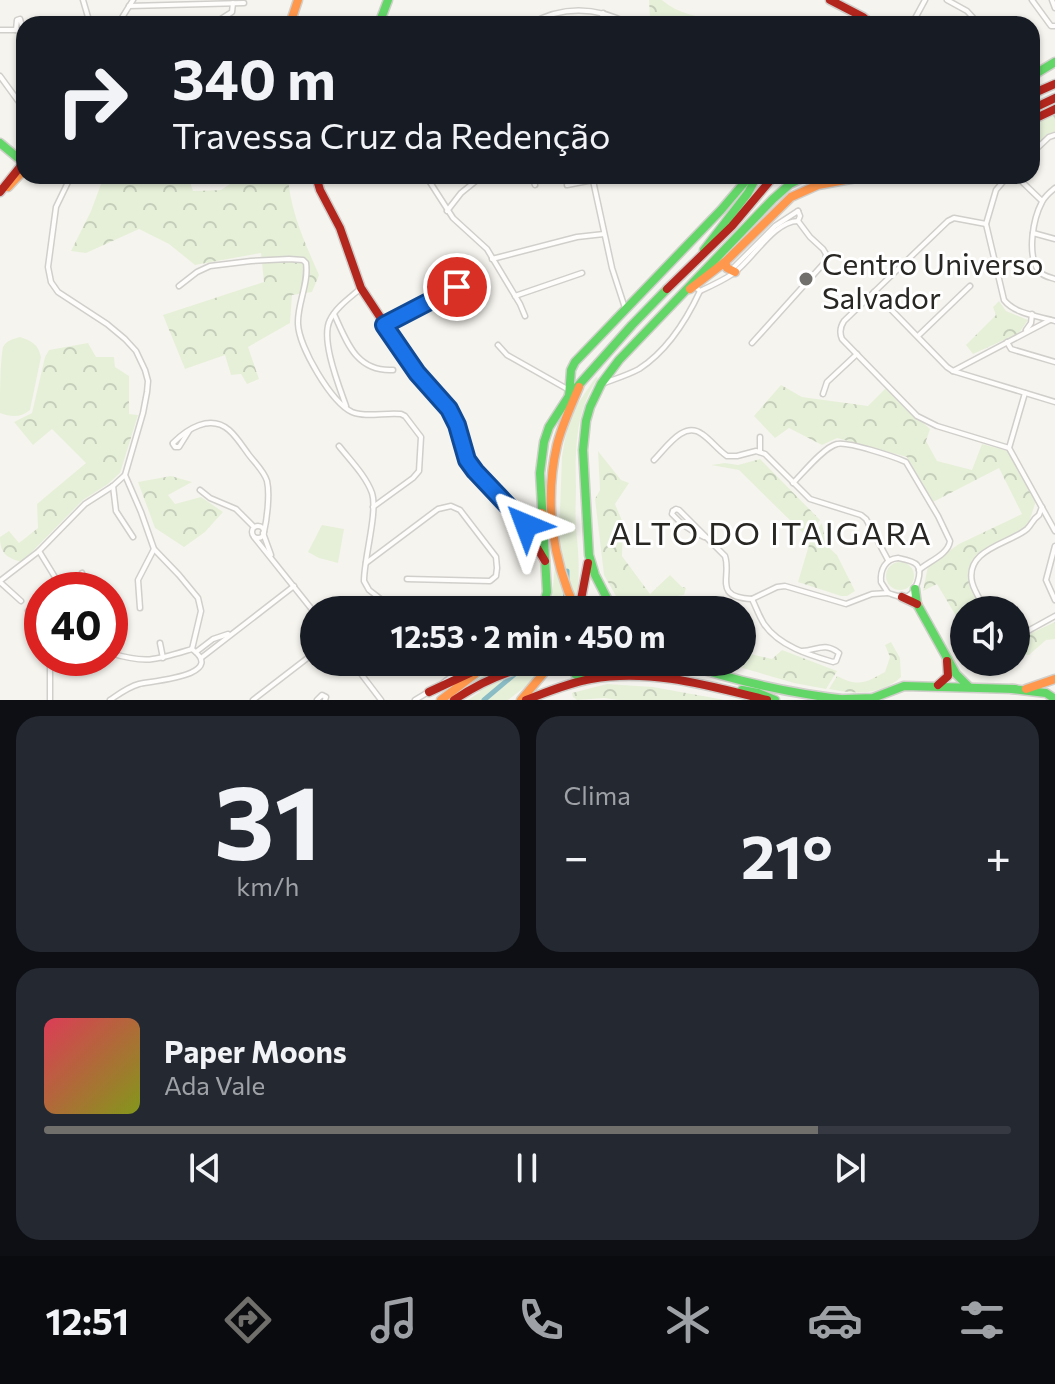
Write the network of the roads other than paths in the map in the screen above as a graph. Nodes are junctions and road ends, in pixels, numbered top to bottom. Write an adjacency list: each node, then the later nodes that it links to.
1 (133, 0): 8 (street)
2 (830, 0): 16 (main road)
3 (947, 0): 17 (street)
4 (1032, 0): 18 (street)
5 (1052, 0): 9 (street)
6 (233, 3): 7 (street); 8 (street); 12 (street)
7 (244, 3)
8 (129, 6): 11 (street)
9 (1055, 8)
10 (603, 13): 13 (street); 14 (street); 15 (street)
11 (123, 16)
12 (226, 16)
13 (546, 16)
14 (602, 16)
15 (610, 16)
16 (861, 16)
17 (972, 16)
18 (1054, 28)
19 (0, 30): 20 (street)
20 (16, 30)
21 (0, 76): 22 (street)
22 (16, 98)
23 (0, 143): 24 (main road)
24 (16, 156)
25 (16, 173): 43 (main road)
26 (16, 178): 43 (main road)
27 (67, 184): 93 (street)
28 (319, 184): 60 (main road)
29 (431, 184): 45 (street)
30 (472, 184): 45 (street)
31 (571, 184): 40 (street)
32 (593, 184): 49 (street)
33 (743, 184): 65 (main road)
34 (753, 184): 51 (main road)
35 (768, 184): 51 (main road)
36 (790, 184): 64 (main road)
37 (823, 184): 41 (main road)
38 (1002, 184): 47 (street)
39 (1024, 184): 44 (street)
40 (567, 185)
41 (818, 185): 53 (main road)
42 (1055, 188): 44 (street)
43 (0, 194)
44 (1042, 201): 48 (street)
45 (447, 211): 52 (street)
46 (798, 221): 54 (street); 54 (street); 74 (street)
47 (986, 224): 62 (street); 67 (street)
48 (1033, 233): 50 (street); 56 (street)
49 (604, 234): 52 (street); 65 (street)
50 (1055, 239)
51 (703, 253): 80 (main road)
52 (492, 259): 63 (street)
53 (725, 262): 54 (main road); 61 (main road)
54 (733, 271): 61 (street)
55 (582, 273): 63 (street)
56 (1055, 279)
57 (179, 286): 86 (street)
58 (970, 286): 72 (street)
59 (457, 287): 70 (street)
60 (361, 288): 66 (street); 70 (main road)
61 (696, 288): 64 (main road); 81 (street)
62 (874, 292): 72 (street); 76 (street)
63 (515, 296): 68 (street)
64 (678, 300): 81 (main road)
65 (625, 308): 82 (main road)
66 (334, 314): 78 (street); 86 (street)
67 (1032, 314): 69 (street); 71 (street)
68 (525, 316)
69 (1052, 321): 71 (street)
70 (384, 325): 103 (main road)
71 (1024, 332): 73 (street)
72 (918, 336): 79 (street)
73 (1007, 342): 77 (street); 79 (street)
74 (752, 343)
75 (498, 345): 82 (street)
76 (857, 354): 84 (street); 90 (street)
77 (1055, 362)
78 (393, 370)
79 (953, 371): 83 (street)
80 (581, 383): 82 (main road); 131 (main road)
81 (601, 384): 113 (main road)
82 (569, 393): 99 (main road)
83 (1025, 393): 85 (street); 90 (street)
84 (823, 394)
85 (1055, 402)
86 (346, 408): 97 (street)
87 (760, 437): 91 (street)
88 (183, 438): 100 (street)
89 (339, 446): 97 (street)
90 (1009, 448): 98 (street)
91 (760, 452): 92 (street); 94 (street)
92 (654, 460)
93 (125, 475): 95 (street); 111 (street)
94 (793, 483): 115 (street); 119 (street)
95 (113, 486): 107 (street); 112 (street)
96 (200, 490): 104 (street)
97 (373, 507): 117 (street)
98 (1042, 507): 101 (street); 102 (street)
99 (543, 511): 103 (main road); 116 (main road)
100 (266, 513): 104 (street); 106 (street)
101 (1039, 515): 102 (street); 135 (street)
102 (1047, 516): 105 (street)
103 (521, 521): 116 (main road)
104 (256, 527): 106 (street); 108 (street)
105 (1055, 531)
106 (264, 532): 108 (street); 114 (street)
107 (133, 537)
108 (254, 537): 114 (street)
109 (706, 537): 109 (street); 134 (street)
110 (1055, 546): 118 (street)
111 (154, 549): 142 (street); 147 (street)
112 (39, 551): 120 (street); 123 (street)
113 (589, 555): 132 (main road); 133 (main road)
114 (272, 557): 124 (street)
115 (888, 560): 119 (street); 121 (street)
116 (545, 561): 130 (main road)
117 (366, 563): 122 (street); 129 (street)
118 (1052, 566): 138 (street)
119 (919, 570): 125 (street)
120 (52, 572)
121 (881, 578): 126 (street); 127 (street)
122 (407, 579)
123 (0, 581): 139 (street)
124 (294, 586): 128 (street); 145 (street)
125 (915, 589): 137 (street); 140 (main road)
126 (888, 593): 127 (street); 137 (street)
127 (867, 595): 136 (street)
128 (302, 596)
129 (378, 596)
130 (546, 596)
131 (570, 596)
132 (582, 596)
133 (606, 596)
134 (736, 596)
135 (978, 596)
136 (756, 597)
137 (902, 597): 140 (main road)
138 (1055, 600)
139 (21, 601)
140 (917, 604): 152 (main road)
141 (756, 607): 148 (street)
142 (140, 608)
143 (1055, 616): 144 (street)
144 (1030, 630)
145 (234, 631): 147 (street); 151 (street)
146 (160, 643): 150 (street)
147 (194, 650): 150 (street); 151 (street)
148 (802, 651): 148 (street)
149 (128, 657): 150 (street)
150 (163, 658)
151 (200, 658): 175 (street)
152 (946, 658): 166 (main road); 167 (main road)
153 (300, 664): 176 (street)
154 (50, 676): 174 (street)
155 (363, 676): 172 (street)
156 (451, 676): 169 (street)
157 (463, 676): 169 (main road)
158 (473, 676): 180 (main road)
159 (496, 676): 181 (main road)
160 (541, 676): 182 (main road)
161 (578, 676): 165 (main road)
162 (669, 676): 171 (main road)
163 (727, 676): 173 (main road)
164 (1055, 679): 168 (main road)
165 (585, 680): 171 (main road); 182 (main road)
166 (938, 686): 167 (main road); 173 (main road)
167 (969, 687): 168 (main road)
168 (1012, 689): 170 (main road)
169 (429, 692): 179 (street)
170 (1052, 696)
171 (765, 697): 183 (main road)
172 (381, 699)
173 (841, 699): 184 (main road)
174 (50, 700)
175 (110, 700)
176 (253, 700)
177 (317, 700): 178 (street)
178 (325, 700)
179 (415, 700)
180 (441, 700)
181 (454, 700)
182 (523, 700)
183 (775, 700)
184 (850, 700)

